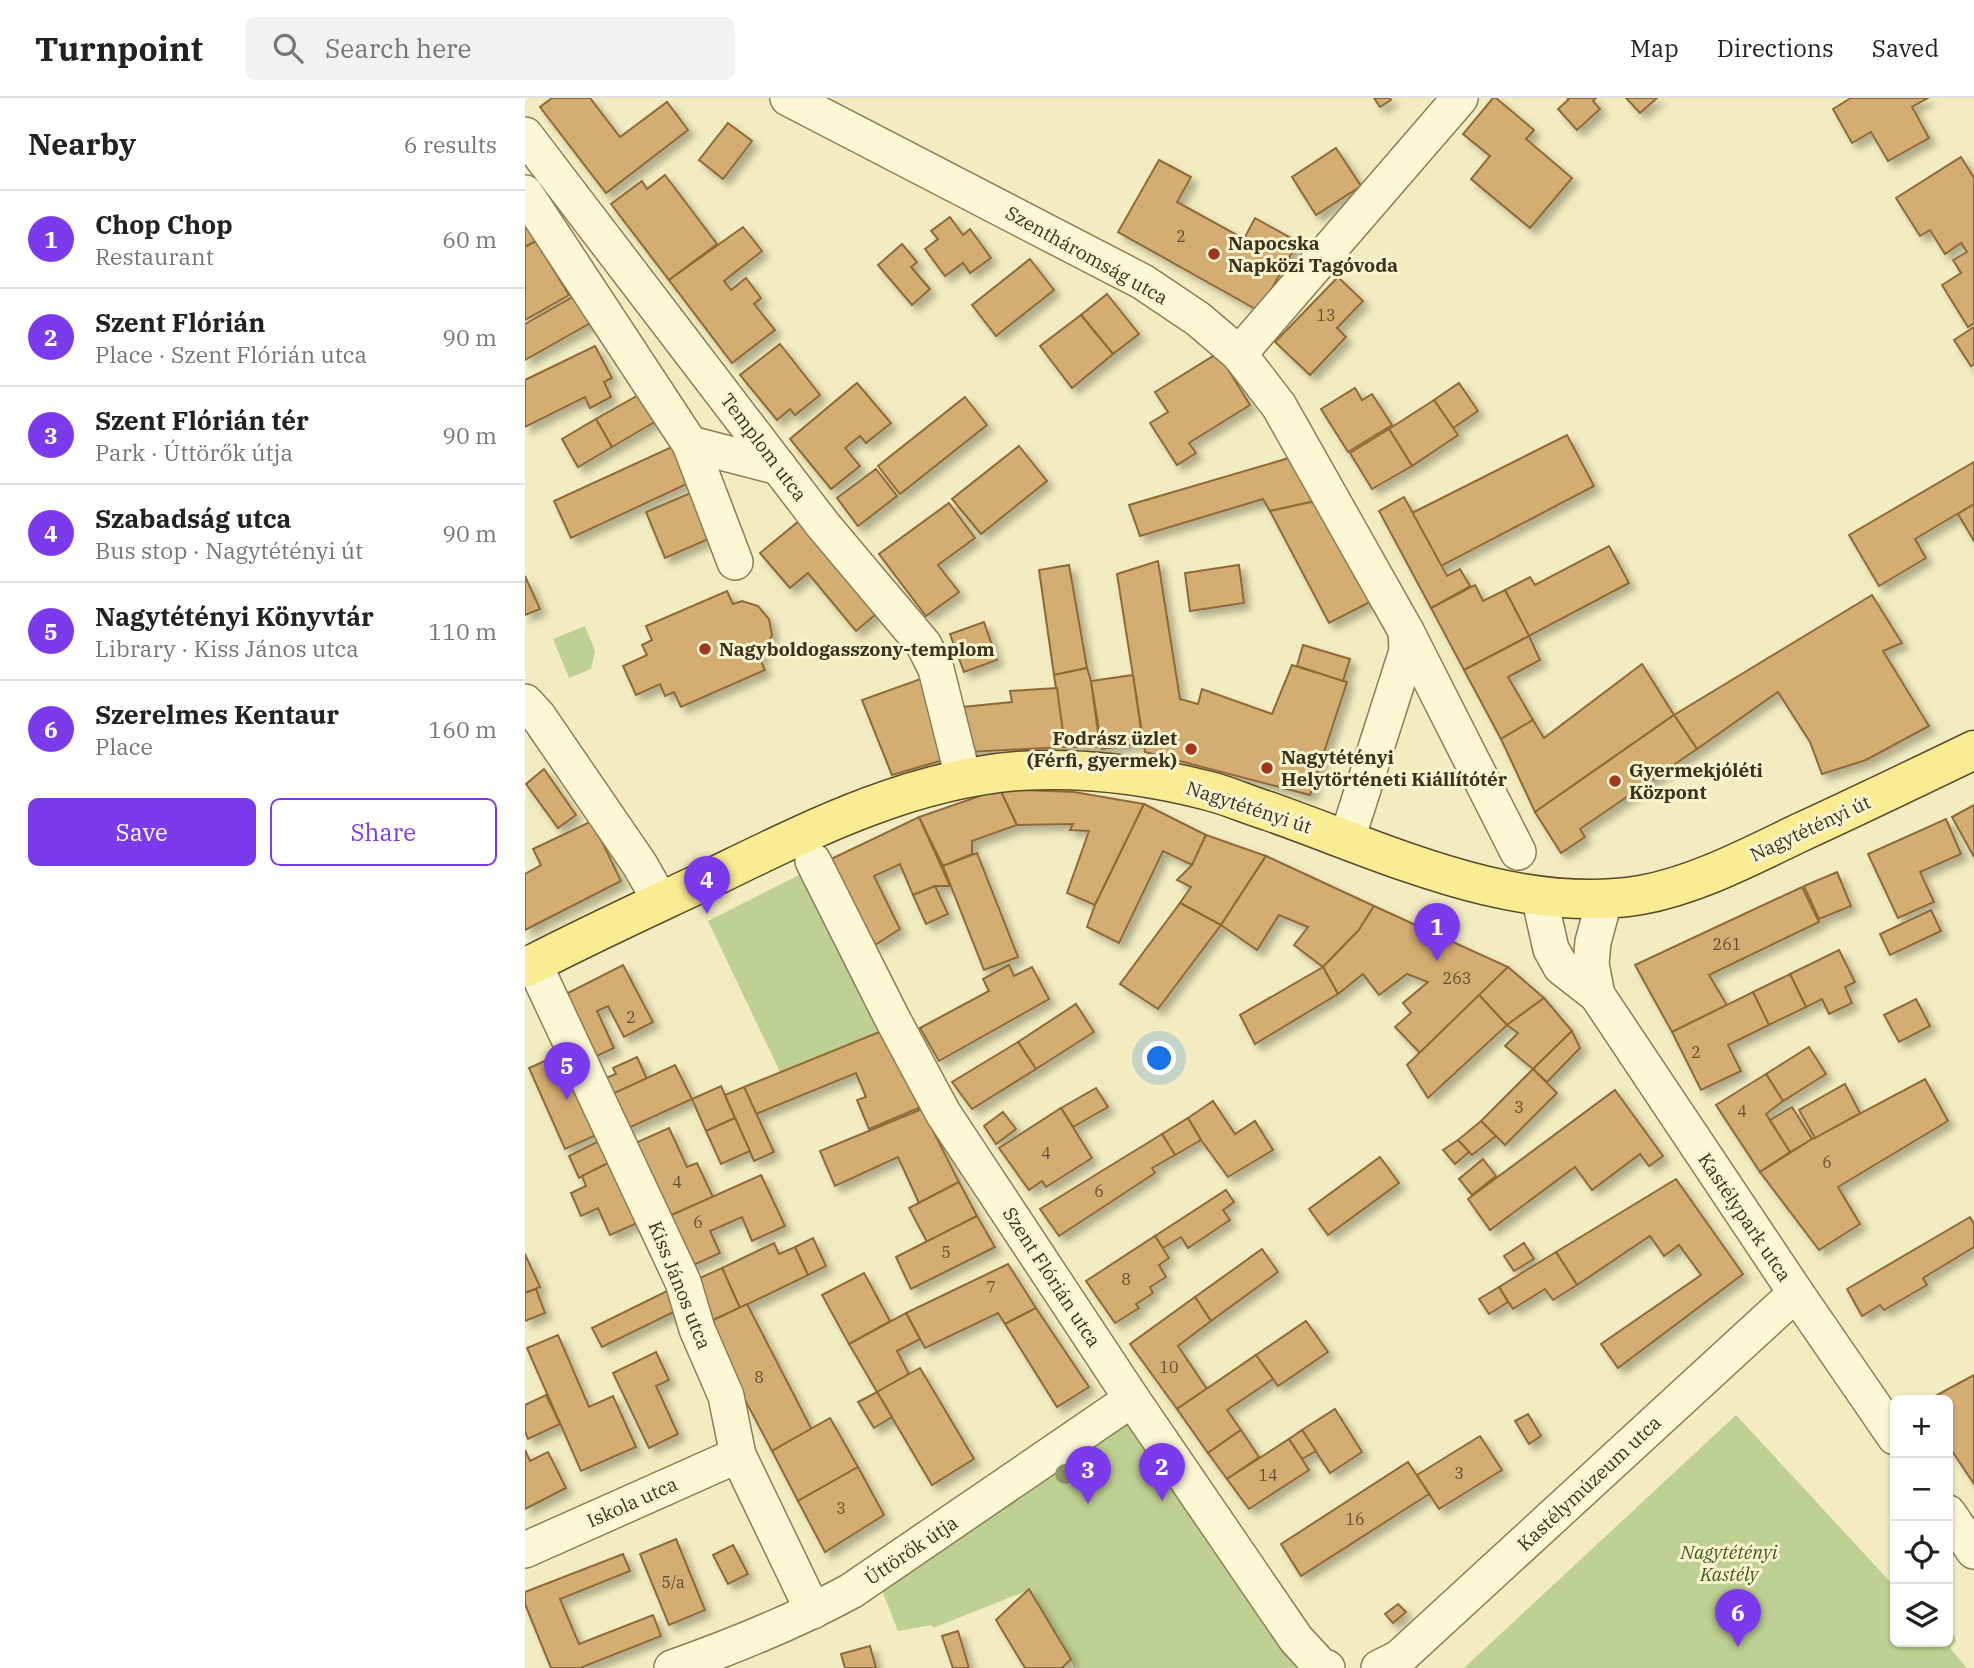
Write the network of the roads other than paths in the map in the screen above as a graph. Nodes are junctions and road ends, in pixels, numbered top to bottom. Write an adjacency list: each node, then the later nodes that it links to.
1 (788, 98): 5 (street, Szentháromság utca)
2 (1460, 98): 5 (street)
3 (525, 135): 7 (street, Templom utca)
4 (525, 193): 6 (street)
5 (1239, 354): 9 (street, Szentháromság utca)
6 (690, 444): 7 (street); 8 (street)
7 (779, 467): 12 (street, Templom utca)
8 (735, 562)
9 (1406, 631): 13 (street); 14 (street, Szentháromság utca)
10 (525, 702): 18 (street)
11 (1974, 750): 17 (main road, Nagytétényi út)
12 (963, 777): 13 (main road, Nagytétényi út); 18 (main road, Nagytétényi út)
13 (1347, 839): 16 (main road, Nagytétényi út)
14 (1518, 852)
15 (813, 861): 22 (street, Szent Flórián utca)
16 (1539, 896): 17 (main road, Nagytétényi út); 20 (street, Kastélypark utca)
17 (1605, 898): 20 (street, Kastélypark utca)
18 (661, 902): 19 (main road, Nagytétényi út)
19 (529, 966): 24 (street, Kiss János utca)
20 (1597, 995): 21 (street, Kastélypark utca)
21 (1796, 1293): 23 (street, Kastélypark utca); 31 (street, Kastélymúzeum utca)
22 (1132, 1399): 28 (street, Úttörők útja); 30 (street, Szent Flórián utca)
23 (1890, 1430)
24 (738, 1455): 26 (street, Iskola utca); 28 (street, Kiss János utca)
25 (1953, 1520): 27 (street)
26 (525, 1550)
27 (1974, 1551)
28 (813, 1611): 29 (street, Úttörők útja)
29 (672, 1668)
30 (1327, 1668)
31 (1379, 1668)

